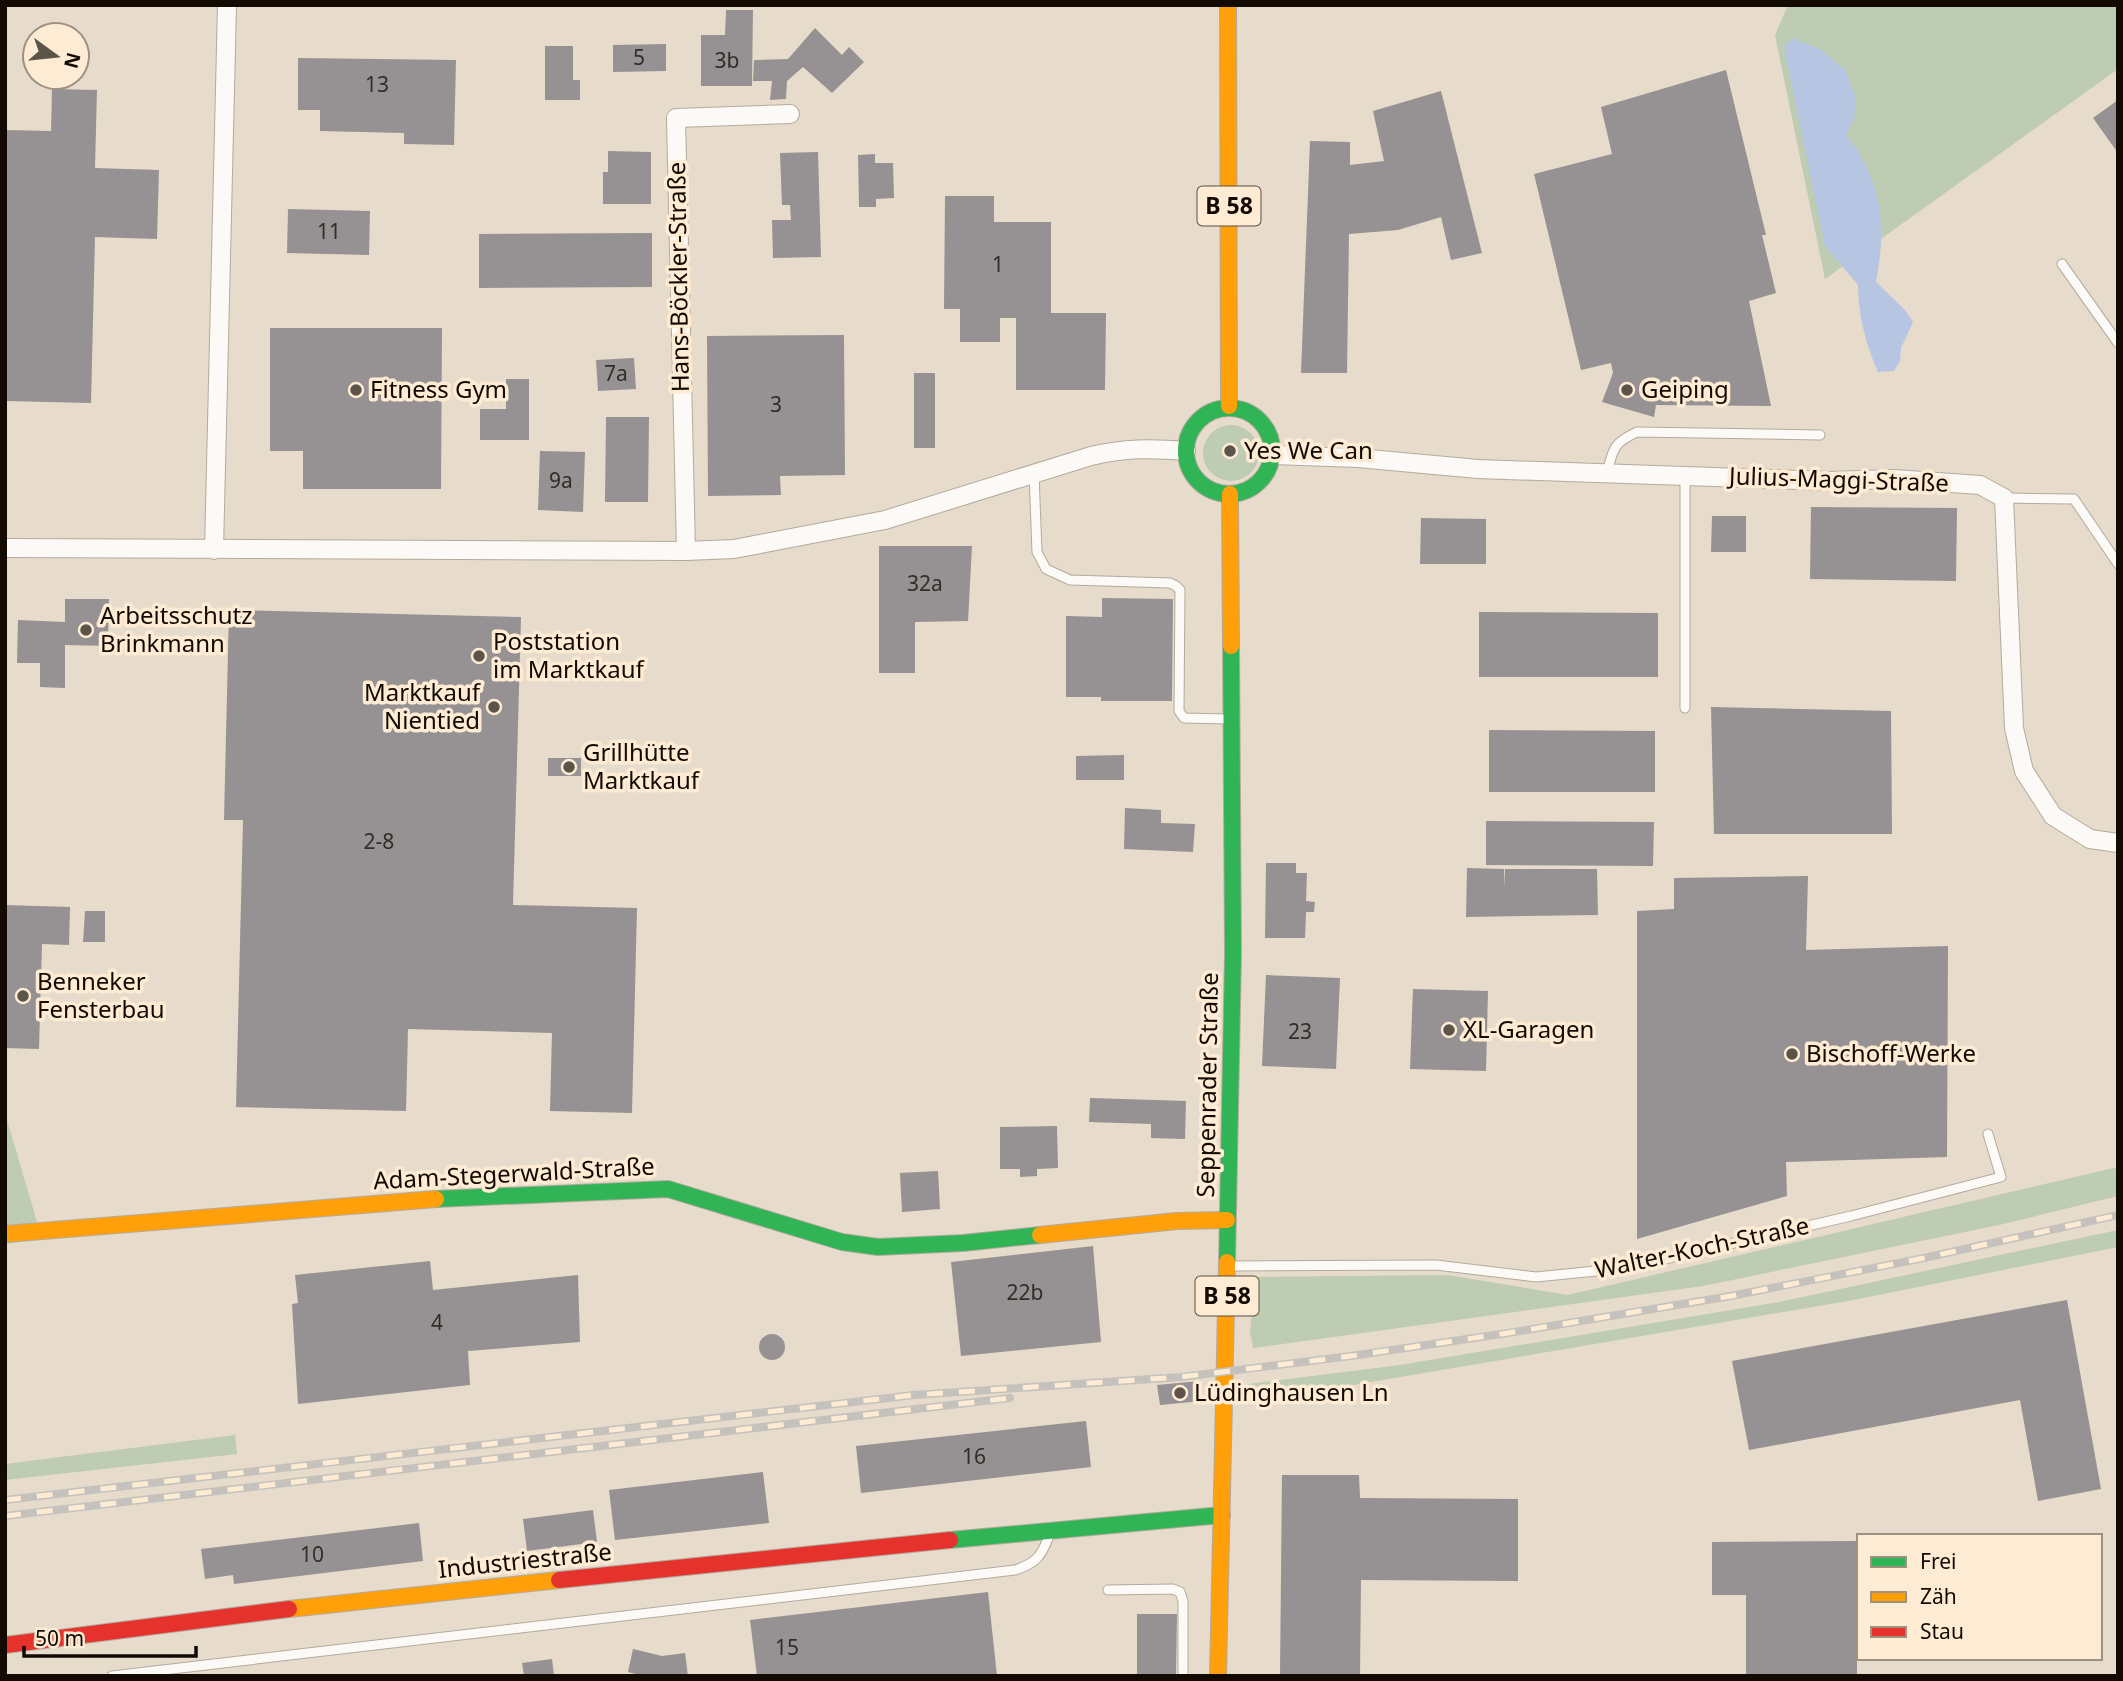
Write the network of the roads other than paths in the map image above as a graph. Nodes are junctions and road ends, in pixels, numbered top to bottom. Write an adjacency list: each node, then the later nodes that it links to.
1 (227, 5): 16 (street)
2 (1228, 5): 6 (street, B 58)
3 (790, 114): 17 (street, Hans-Böckler-Straße)
4 (2062, 264): 5 (lane)
5 (2118, 343)
6 (1229, 406): 8 (street); 9 (street)
7 (1820, 435): 11 (lane)
8 (1186, 451): 10 (street); 13 (street)
9 (1272, 455): 11 (street, Julius-Maggi-Straße); 13 (street)
10 (1034, 473): 17 (street); 20 (lane)
11 (1606, 473): 12 (street, Julius-Maggi-Straße)
12 (1685, 475): 14 (street, Julius-Maggi-Straße); 19 (lane)
13 (1230, 494): 20 (street, Seppenrader Straße / B 58)
14 (2004, 498): 18 (lane); 21 (street)
15 (5, 548): 16 (street)
16 (214, 550): 17 (street)
17 (686, 551)
18 (2118, 564)
19 (1685, 708)
20 (1233, 719): 23 (street, Seppenrader Straße / B 58)
21 (2118, 842)
22 (1988, 1134): 25 (lane, Walter-Koch-Straße)
23 (1227, 1220): 24 (street, Adam-Stegerwald-Straße); 25 (street, Seppenrader Straße / B 58)
24 (5, 1234)
25 (1227, 1266): 26 (street, Seppenrader Straße / B 58)
26 (1222, 1515): 27 (street, Industriestraße); 32 (street, Seppenrader Straße / B 58)
27 (1050, 1531): 29 (street, Industriestraße); 30 (lane)
28 (1108, 1590): 31 (lane)
29 (5, 1645)
30 (112, 1676)
31 (1183, 1676)
32 (1219, 1676)

